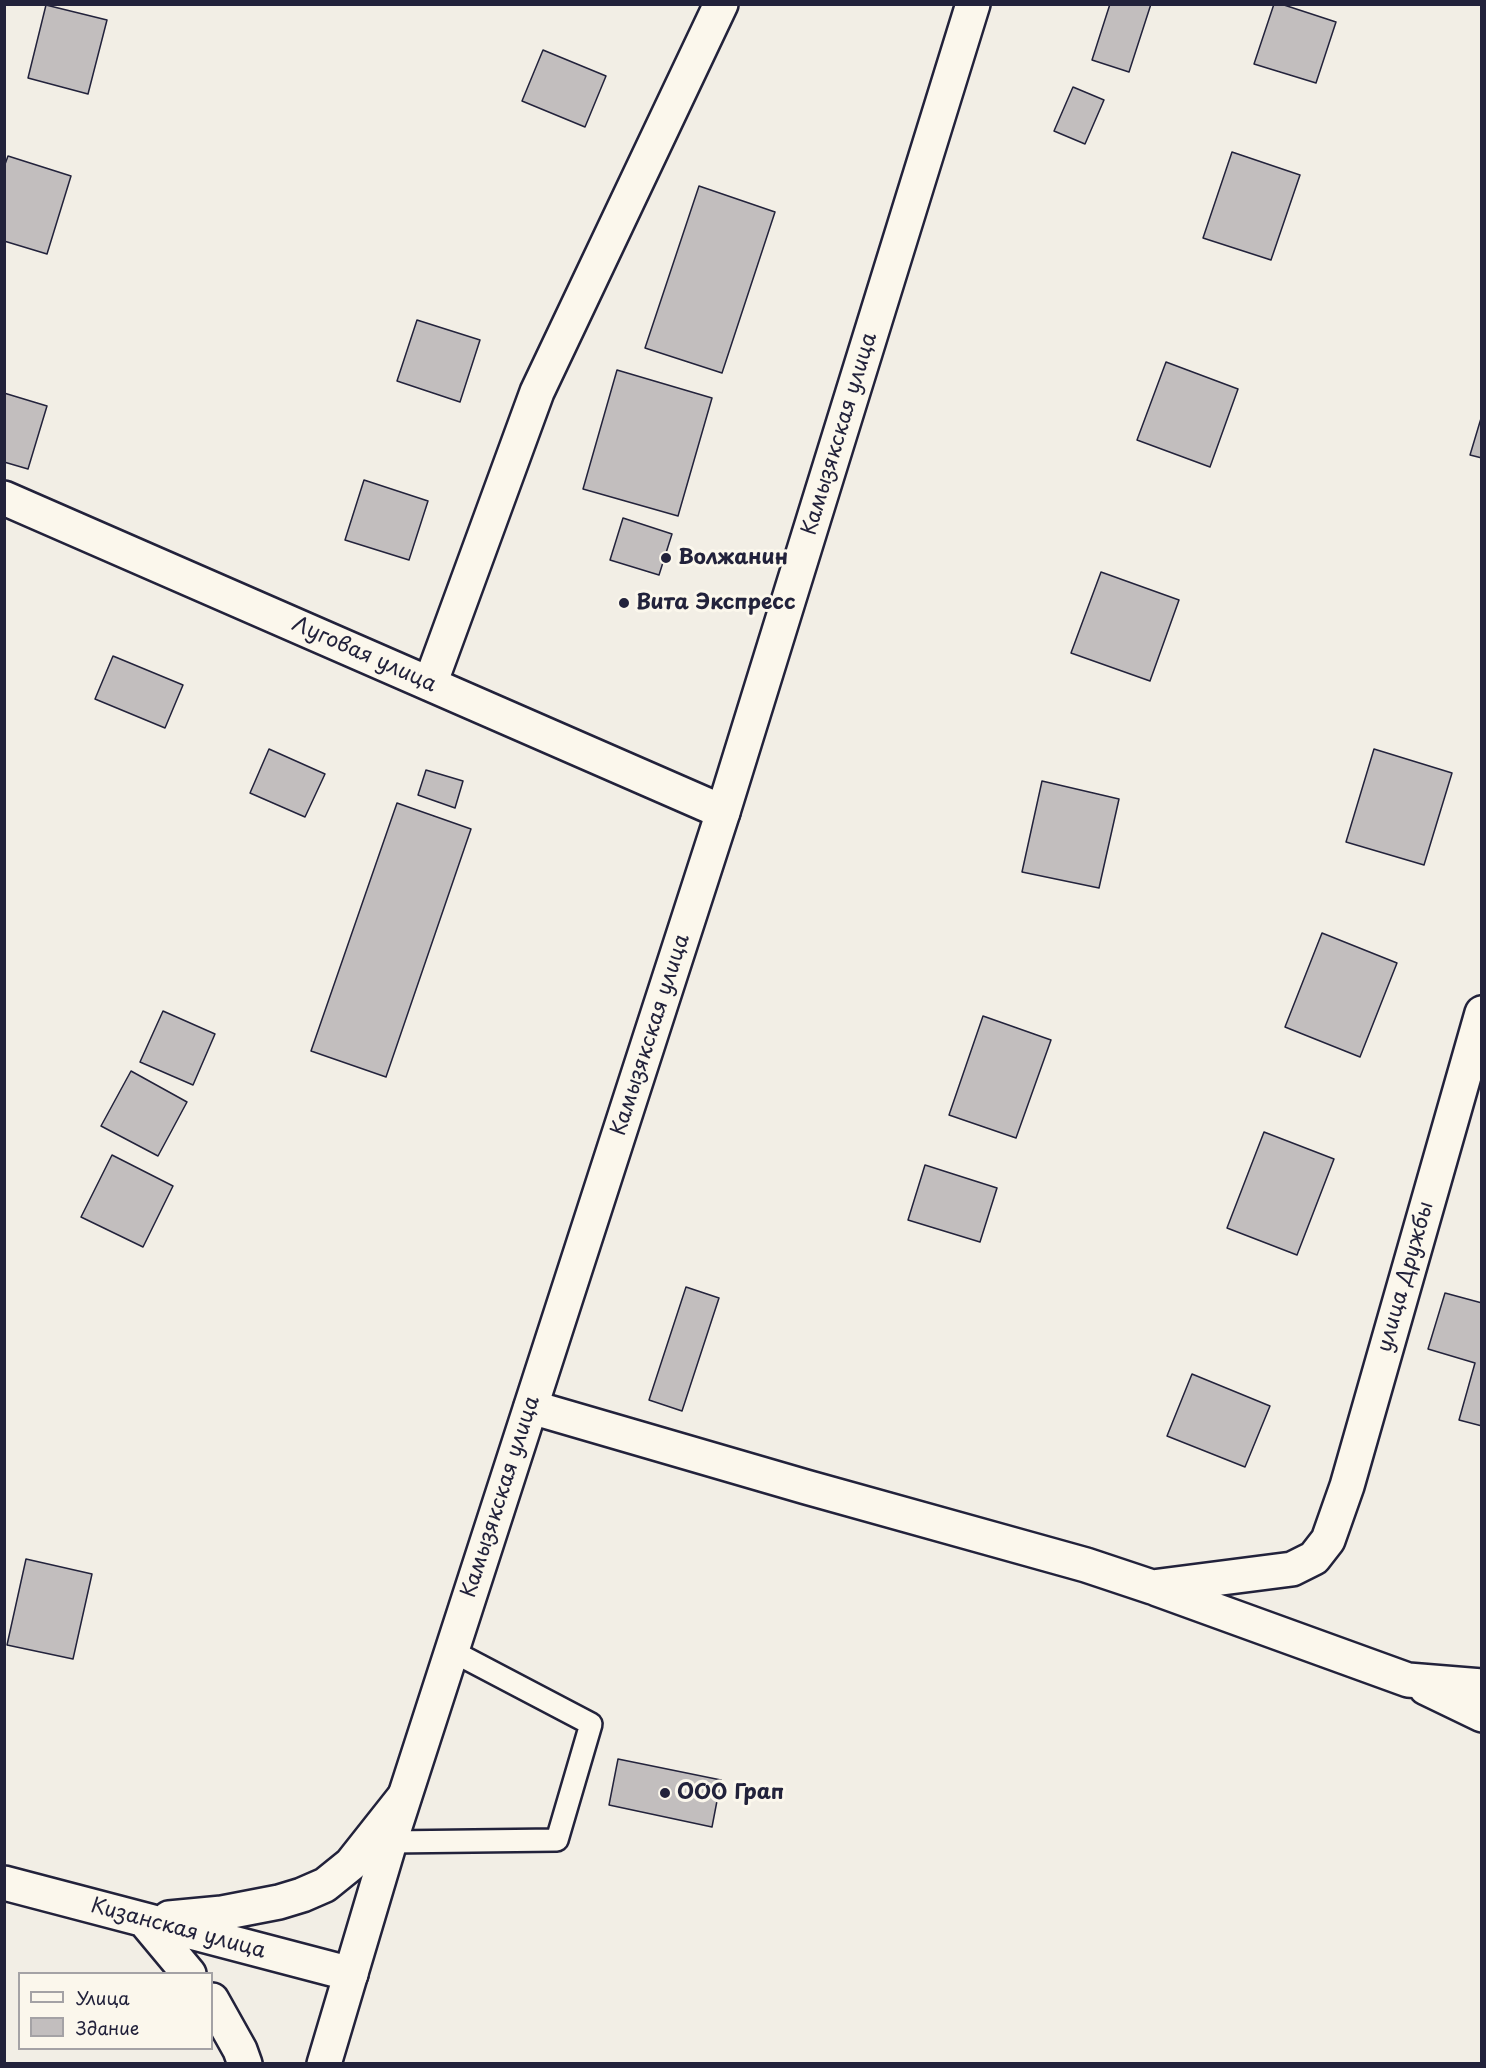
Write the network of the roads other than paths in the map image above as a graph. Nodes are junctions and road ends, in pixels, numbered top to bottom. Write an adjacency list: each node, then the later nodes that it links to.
1 (721, 4): 4 (street)
2 (973, 4): 5 (street, Камызякская улица)
3 (4, 498): 4 (street, Луговая улица)
4 (430, 684): 5 (street, Луговая улица)
5 (723, 812): 7 (street, Камызякская улица)
6 (1482, 1013): 8 (street, улица Дружбы)
7 (531, 1407): 8 (street); 9 (street, Камызякская улица)
8 (1152, 1587): 10 (street)
9 (452, 1651): 13 (street, Камызякская улица); 14 (lane)
10 (1408, 1680): 11 (street); 12 (street)
11 (1482, 1686)
12 (1482, 1715)
13 (405, 1796): 14 (street, Камызякская улица); 16 (street)
14 (390, 1842): 18 (street, Камызякская улица)
15 (4, 1883): 16 (street, Кизанская улица)
16 (144, 1920): 17 (street); 18 (street, Кизанская улица)
17 (187, 1972)
18 (351, 1974): 21 (street, Камызякская улица)
19 (213, 2002): 20 (street)
20 (245, 2064)
21 (324, 2064)

